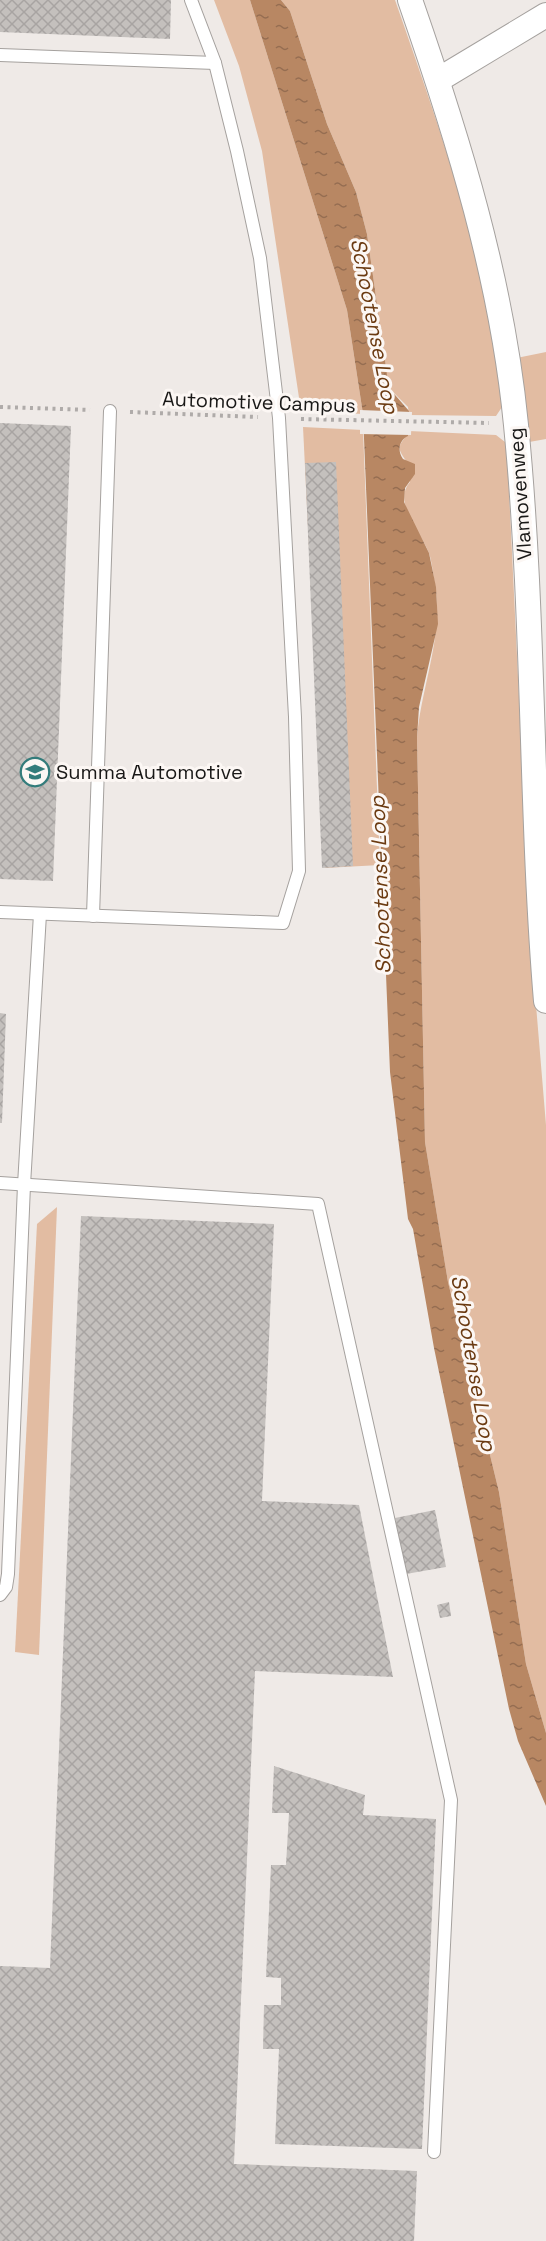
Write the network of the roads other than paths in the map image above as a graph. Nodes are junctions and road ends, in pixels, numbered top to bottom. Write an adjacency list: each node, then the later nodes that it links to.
1 (191, 0): 5 (lane)
2 (410, 0): 6 (street, Vlamovenweg)
3 (546, 15): 6 (street)
4 (0, 55): 5 (lane)
5 (214, 63): 11 (lane)
6 (438, 80): 8 (street, Vlamovenweg)
7 (110, 411): 11 (lane)
8 (540, 693): 12 (street, Vlamovenweg)
9 (0, 912): 10 (lane)
10 (40, 914): 11 (lane); 14 (lane)
11 (93, 916)
12 (546, 1001)
13 (0, 1183): 14 (lane)
14 (24, 1185): 15 (lane); 16 (lane)
15 (0, 1595)
16 (434, 2152)

